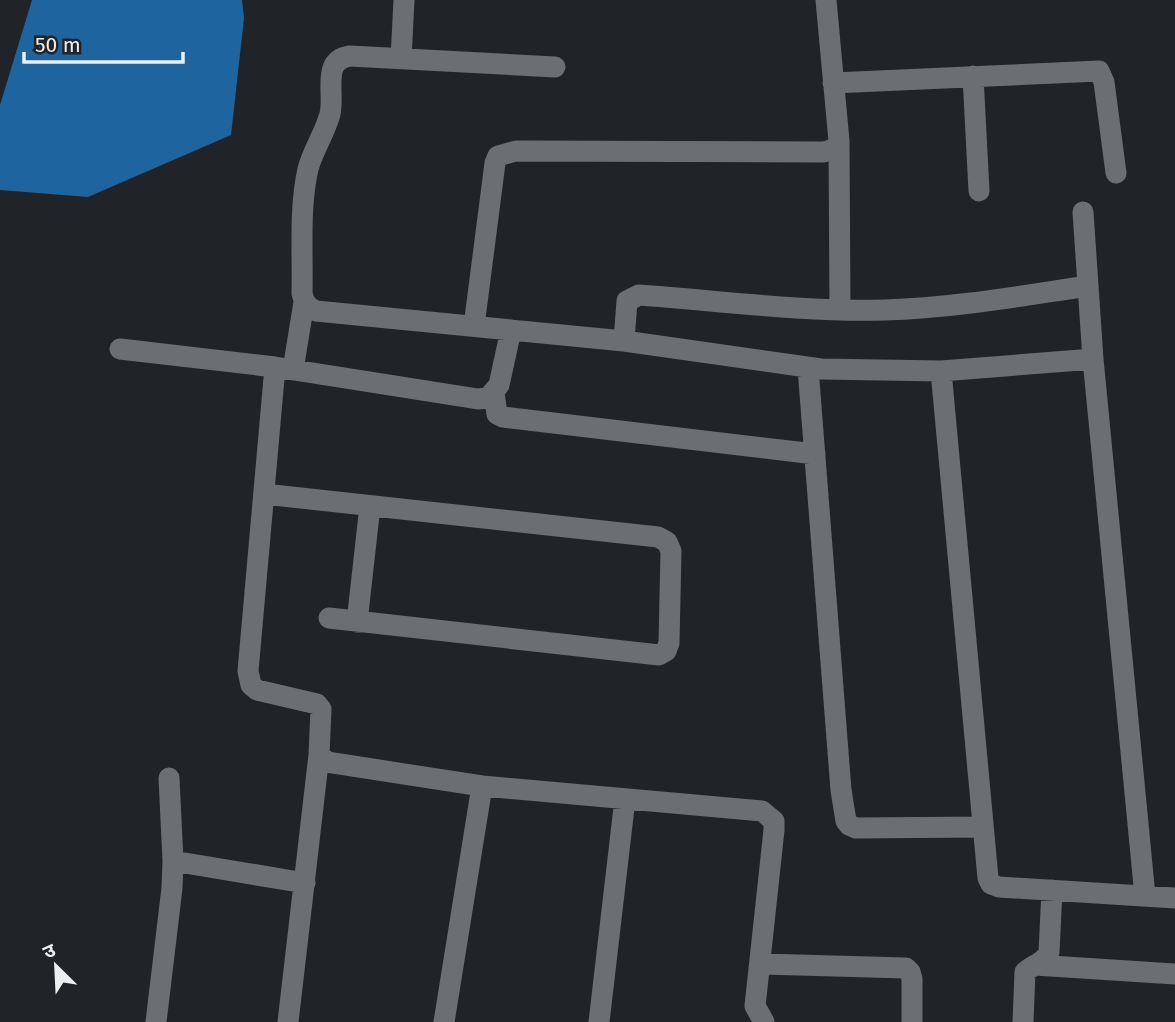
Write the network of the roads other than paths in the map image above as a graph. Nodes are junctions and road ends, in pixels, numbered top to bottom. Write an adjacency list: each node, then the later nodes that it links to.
1 (404, 0): 3 (street)
2 (826, 0): 6 (street)
3 (401, 59): 4 (street); 12 (street)
4 (555, 67)
5 (973, 76): 6 (street); 8 (street); 9 (street)
6 (834, 83): 7 (street)
7 (839, 141): 13 (street); 14 (street)
8 (1116, 173)
9 (979, 191)
10 (1083, 212): 11 (street)
11 (1088, 286): 13 (street); 18 (street)
12 (304, 302): 14 (street); 19 (street)
13 (840, 309): 16 (street)
14 (474, 326): 15 (street)
15 (511, 330): 16 (street); 22 (street)
16 (624, 341): 20 (street)
17 (120, 349): 19 (street)
18 (1093, 359): 21 (street); 36 (street)
19 (284, 368): 22 (street); 24 (street)
20 (808, 368): 21 (street); 23 (street)
21 (941, 371): 32 (street)
22 (494, 393): 23 (street)
23 (815, 454): 32 (street)
24 (264, 494): 25 (street); 28 (street)
25 (370, 506): 27 (street); 27 (street)
26 (329, 618): 27 (street)
27 (357, 622)
28 (319, 755): 30 (street); 34 (street)
29 (169, 778): 33 (street)
30 (482, 786): 31 (street); 43 (street)
31 (625, 799): 38 (street); 44 (street)
32 (983, 827): 35 (street)
33 (173, 861): 34 (street); 41 (street)
34 (305, 883): 42 (street)
35 (1052, 890): 36 (street); 39 (street)
36 (1145, 896): 37 (street)
37 (1175, 898)
38 (760, 964): 45 (street); 46 (street)
39 (1035, 965): 40 (street); 47 (street)
40 (1175, 974)
41 (156, 1022)
42 (288, 1022)
43 (444, 1022)
44 (599, 1022)
45 (764, 1022)
46 (912, 1022)
47 (1023, 1022)

